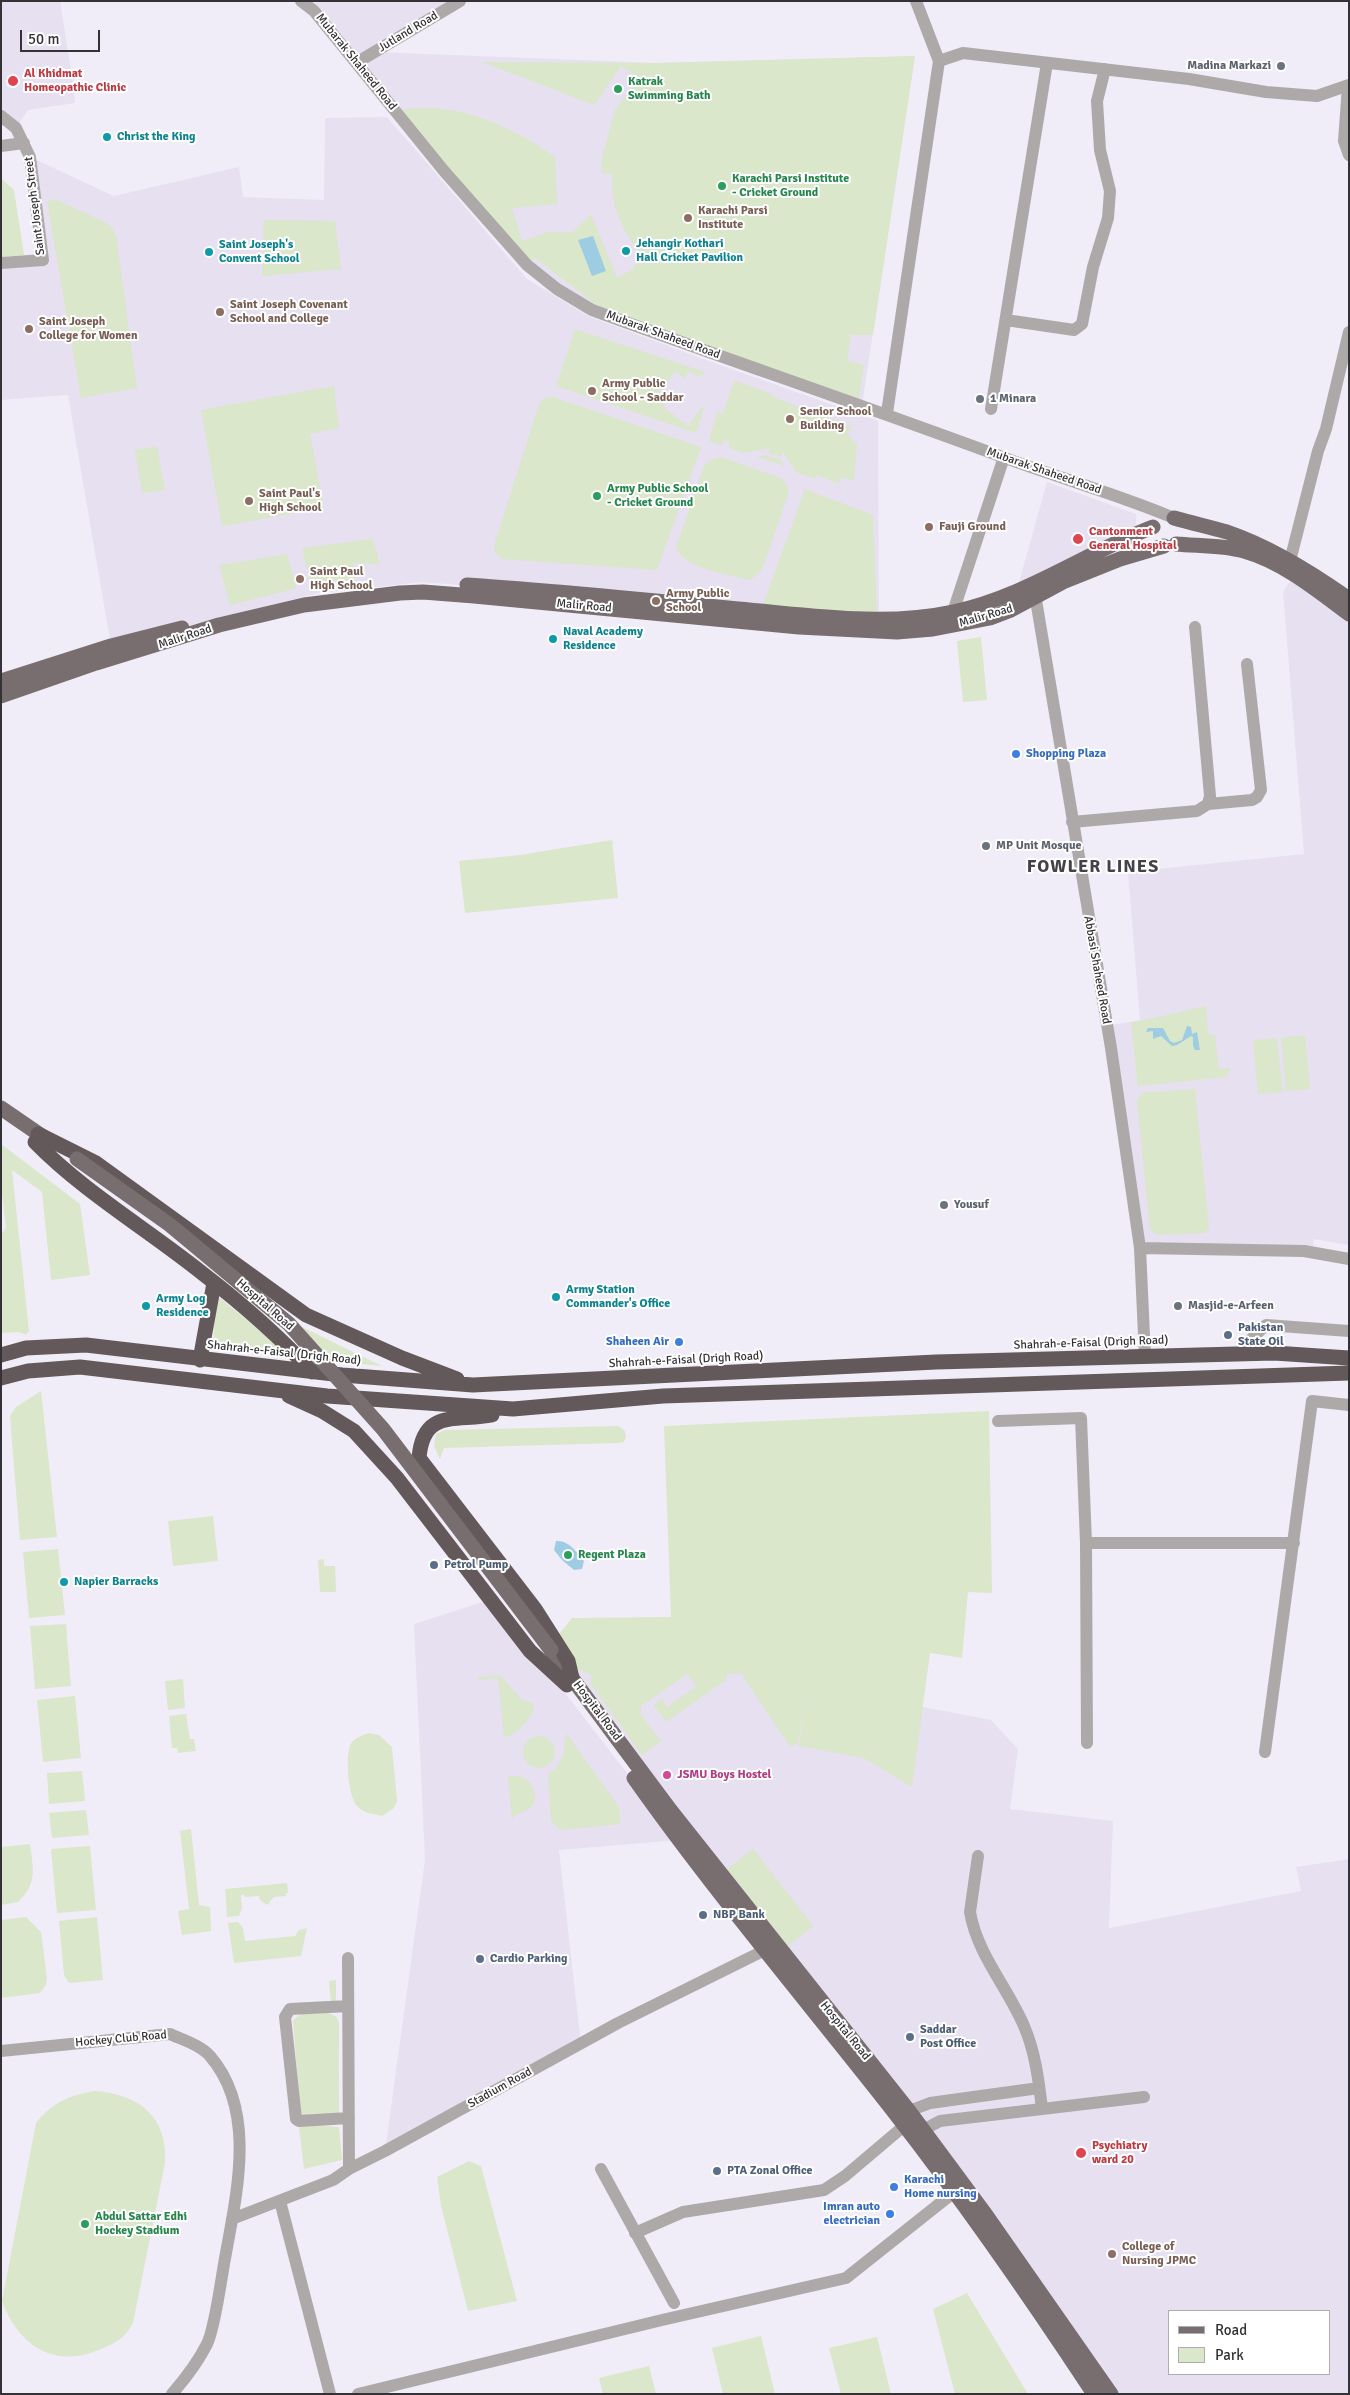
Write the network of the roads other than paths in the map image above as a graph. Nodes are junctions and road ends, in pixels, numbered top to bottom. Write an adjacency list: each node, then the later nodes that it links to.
1 (301, 1): 5 (street, Mubarak Shaheed Road)
2 (460, 1): 5 (street, Jutland Road)
3 (916, 1): 4 (street)
4 (939, 61): 6 (street); 17 (street)
5 (356, 63): 17 (street, Mubarak Shaheed Road)
6 (1047, 63): 7 (street); 14 (street)
7 (1105, 69): 8 (street); 14 (street)
8 (1348, 86): 12 (street)
9 (1, 116): 10 (street)
10 (24, 143): 11 (street); 13 (street, Saint Joseph Street)
11 (1, 146)
12 (1349, 155)
13 (1, 263)
14 (1006, 320): 16 (street)
15 (1349, 332): 23 (street)
16 (992, 409)
17 (887, 413): 18 (street, Mubarak Shaheed Road)
18 (1004, 458): 19 (street, Mubarak Shaheed Road); 26 (street)
19 (1137, 503): 20 (street, Mubarak Shaheed Road); 21 (street)
20 (1172, 517): 21 (main road); 22 (main road); 23 (main road, Mubarak Shaheed Road)
21 (1154, 526): 22 (main road); 24 (main road, Malir Road)
22 (1170, 545): 24 (main road, Malir Road); 27 (main road)
23 (1290, 561): 25 (main road, Mubarak Shaheed Road)
24 (1035, 592): 26 (main road, Malir Road); 31 (main road, Malir Road); 33 (street, Abbasi Shaheed Road)
25 (1349, 599)
26 (953, 612): 30 (main road, Malir Road)
27 (1349, 614)
28 (1195, 627): 32 (street)
29 (1247, 664): 32 (street)
30 (1, 681)
31 (1, 696)
32 (1208, 804): 33 (street)
33 (1072, 822): 37 (street, Abbasi Shaheed Road)
34 (1, 1108): 36 (main road, Hospital Road)
35 (1, 1120): 36 (main road, Hospital Road)
36 (36, 1138): 39 (highway); 40 (highway); 58 (main road, Hospital Road, bridge)
37 (1140, 1248): 38 (street); 45 (street, Abbasi Shaheed Road)
38 (1349, 1259)
39 (214, 1283): 43 (highway); 47 (highway)
40 (298, 1309): 43 (highway); 51 (highway)
41 (1349, 1330): 42 (street)
42 (1249, 1341)
43 (288, 1346): 48 (highway)
44 (1, 1355): 47 (highway, Shahrah-e-Faisal (Drigh Road))
45 (1145, 1357): 46 (highway, Shahrah-e-Faisal (Drigh Road)); 51 (highway, Shahrah-e-Faisal (Drigh Road))
46 (1349, 1358)
47 (200, 1360): 48 (highway, Shahrah-e-Faisal (Drigh Road))
48 (312, 1372): 51 (highway, Shahrah-e-Faisal (Drigh Road))
49 (1349, 1373): 54 (highway)
50 (1, 1378): 52 (highway)
51 (473, 1386)
52 (273, 1388): 54 (highway); 58 (highway)
53 (1349, 1405): 57 (street)
54 (513, 1409): 58 (highway)
55 (998, 1421): 56 (street)
56 (1086, 1543): 57 (street); 59 (street)
57 (1294, 1543): 60 (street)
58 (569, 1681): 62 (main road, Hospital Road); 69 (main road, Hospital Road)
59 (1087, 1743)
60 (1265, 1752)
61 (978, 1856): 66 (street)
62 (765, 1950): 71 (main road, Hospital Road); 73 (street, Stadium Road)
63 (348, 1958): 64 (street)
64 (348, 2006): 70 (street); 70 (street)
65 (1, 2051): 77 (street, Hockey Club Road)
66 (1039, 2088): 68 (street); 69 (street)
67 (1144, 2097): 68 (street)
68 (1042, 2109): 72 (street)
69 (909, 2111): 72 (main road, Hospital Road)
70 (349, 2118): 73 (street)
71 (904, 2126): 75 (main road, Hospital Road); 78 (street)
72 (923, 2130): 84 (main road, Hospital Road)
73 (349, 2169): 76 (street, Stadium Road)
74 (602, 2169): 78 (street)
75 (953, 2193): 82 (street); 83 (main road, Hospital Road)
76 (280, 2201): 77 (street, Stadium Road); 81 (street)
77 (232, 2219): 80 (street)
78 (636, 2232): 79 (street)
79 (674, 2303)
80 (172, 2394)
81 (330, 2394)
82 (358, 2394)
83 (1094, 2394)
84 (1111, 2394)

